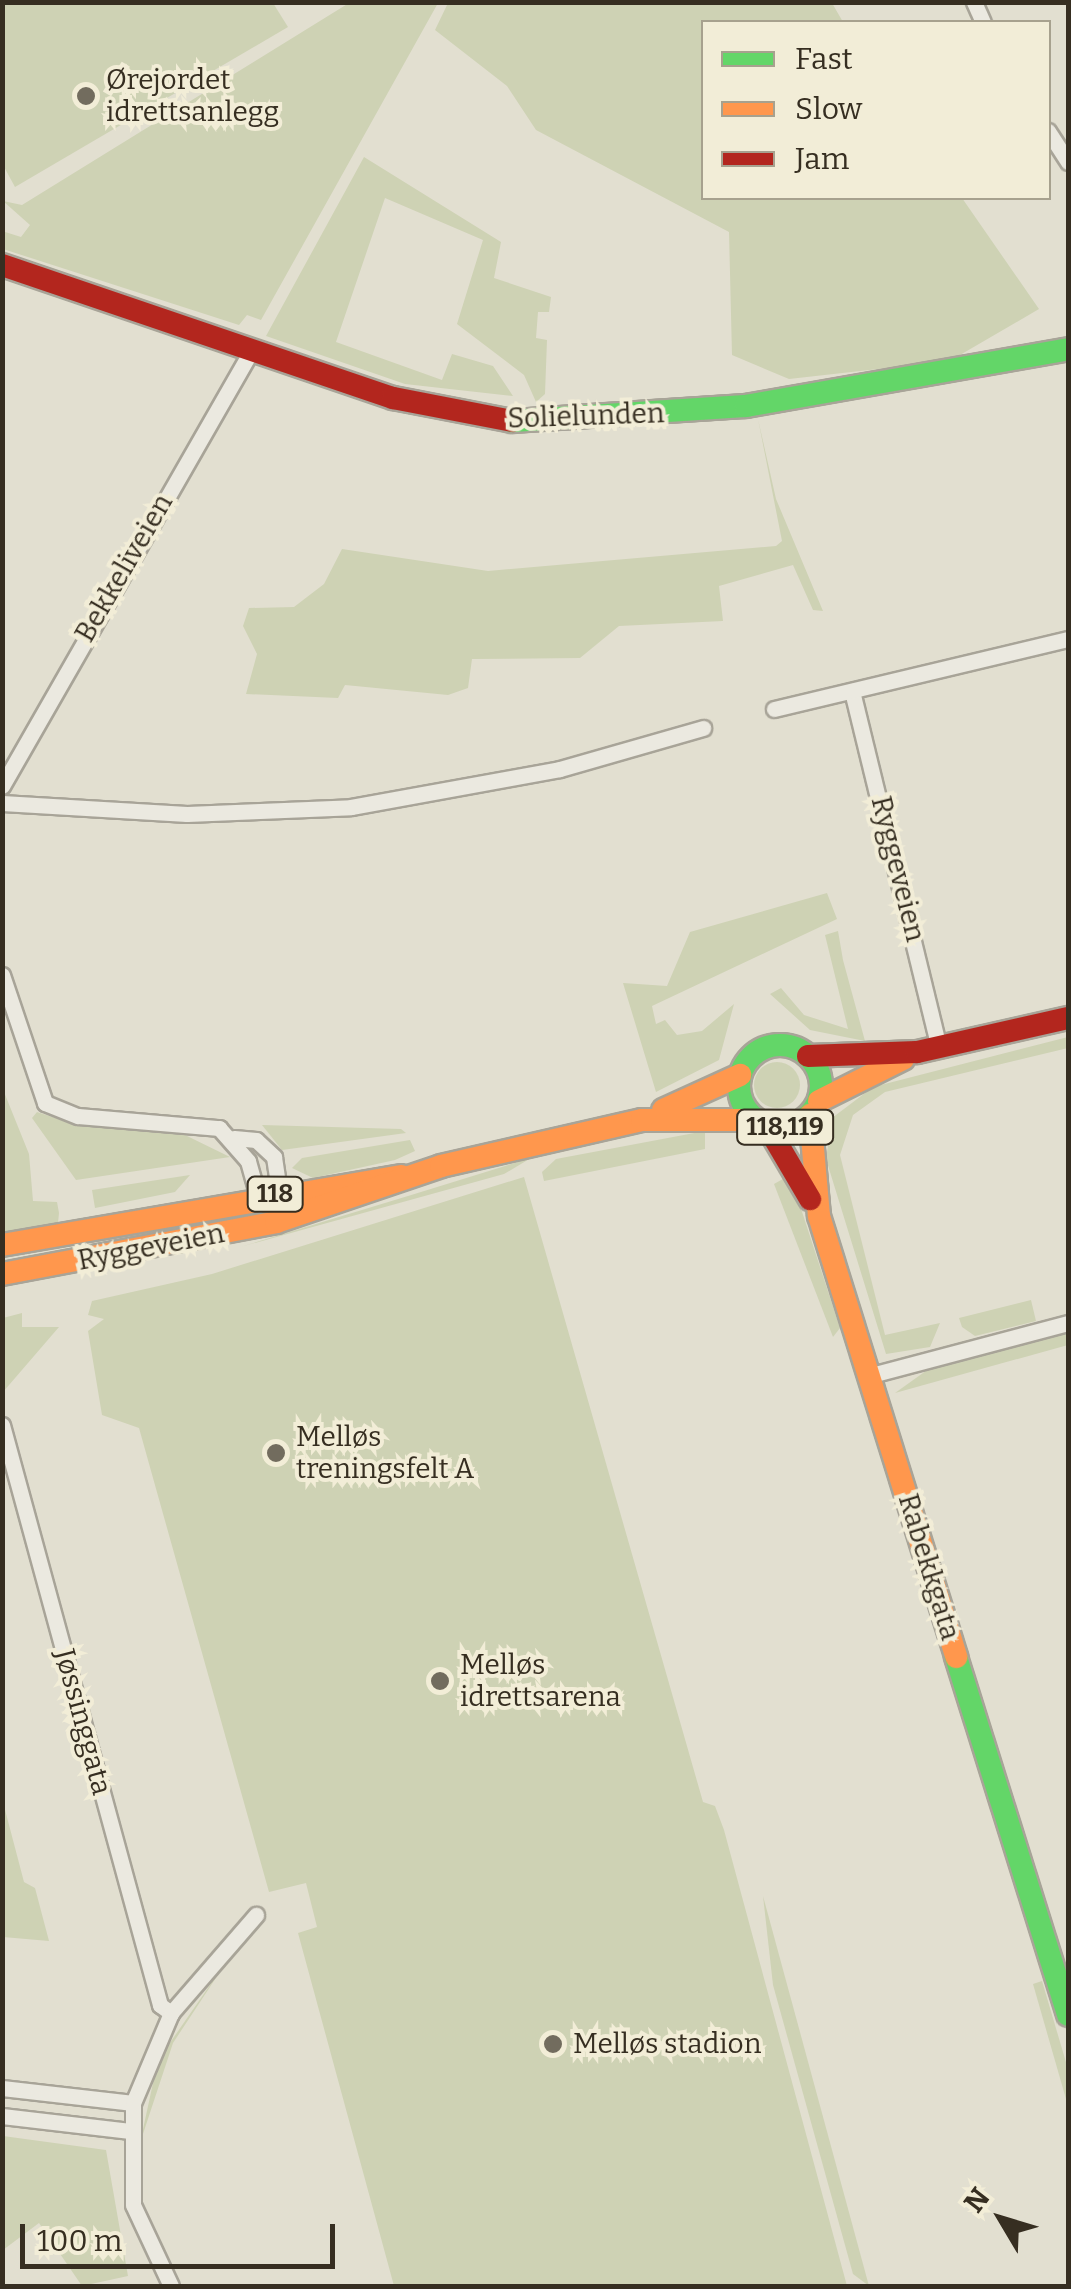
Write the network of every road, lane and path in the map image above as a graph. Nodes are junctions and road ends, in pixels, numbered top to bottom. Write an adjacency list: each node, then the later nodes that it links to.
1 (1051, 136): 2 (street)
2 (1068, 162)
3 (2, 264): 5 (street, Solielunden)
4 (1068, 348): 5 (street, Solielunden)
5 (250, 353): 10 (street, Bekkeliveien)
6 (1068, 639): 7 (street)
7 (852, 691): 8 (street); 15 (street, Ryggeveien)
8 (774, 710)
9 (703, 728): 11 (street)
10 (2, 786)
11 (2, 803)
12 (2, 975): 13 (street)
13 (6, 1010): 21 (street)
14 (1068, 1018): 15 (street)
15 (928, 1050): 16 (street); 18 (street)
16 (808, 1056): 17 (street, 118,119); 18 (street, 118,119)
17 (740, 1075): 19 (street, Ryggeveien / 118); 20 (street, 118,119)
18 (815, 1108): 20 (street, 118,119); 25 (street, Rabekkgata)
19 (642, 1120): 20 (street, Ryggeveien / 118); 22 (street, Ryggeveien / 118)
20 (761, 1123): 25 (street)
21 (234, 1138): 23 (street); 24 (street)
22 (411, 1176): 23 (street, Ryggeveien / 118); 26 (street, Ryggeveien / 118)
23 (284, 1192): 24 (street, Ryggeveien / 118); 26 (street)
24 (256, 1199): 26 (street); 27 (street, Ryggeveien / 118)
25 (819, 1216): 30 (street, Rabekkgata)
26 (276, 1222): 28 (street, Ryggeveien / 118)
27 (2, 1245)
28 (2, 1274)
29 (1068, 1323): 30 (street)
30 (871, 1375): 34 (street, Rabekkgata)
31 (2, 1425): 33 (street, Jøssinggata)
32 (256, 1915): 33 (street)
33 (171, 2013): 36 (street)
34 (1068, 2015)
35 (2, 2088): 36 (street)
36 (133, 2103): 38 (street)
37 (2, 2116): 38 (street)
38 (130, 2131): 39 (street)
39 (171, 2286)

